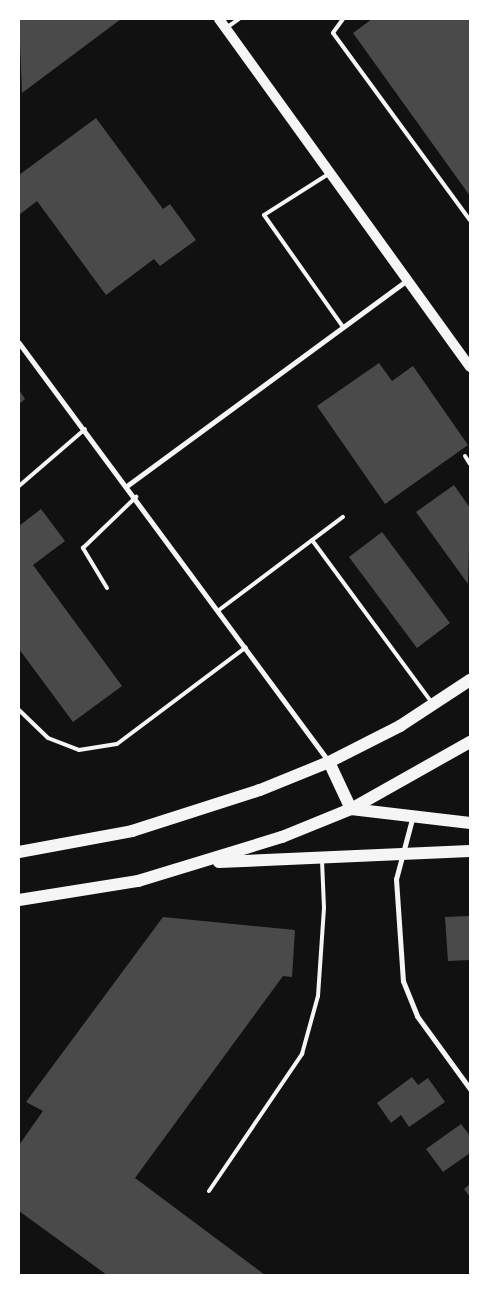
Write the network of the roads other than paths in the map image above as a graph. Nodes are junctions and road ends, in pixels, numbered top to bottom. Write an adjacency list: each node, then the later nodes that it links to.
1 (219, 19): 4 (main road)
2 (240, 19): 4 (lane)
3 (343, 19): 6 (lane)
4 (226, 28): 5 (main road)
5 (331, 172): 7 (main road); 8 (lane)
6 (470, 220)
7 (410, 278): 8 (street); 10 (main road)
8 (343, 327): 14 (street)
9 (19, 342): 11 (street)
10 (470, 367)
11 (85, 429): 14 (street); 15 (lane)
12 (465, 456): 13 (lane)
13 (470, 464)
14 (128, 485): 16 (street)
15 (19, 486)
16 (136, 497): 19 (lane); 20 (street)
17 (343, 517): 18 (lane)
18 (312, 540): 20 (lane); 23 (lane)
19 (107, 588)
20 (219, 610): 21 (street)
21 (246, 648): 24 (lane); 26 (street)
22 (470, 680): 23 (main road)
23 (433, 705): 26 (main road)
24 (19, 710)
25 (470, 742): 27 (main road)
26 (329, 762): 27 (main road); 31 (main road)
27 (351, 809): 28 (main road); 34 (main road)
28 (412, 820): 29 (main road); 32 (street)
29 (470, 823)
30 (470, 851): 32 (main road)
31 (19, 852)
32 (401, 854): 33 (main road); 36 (street)
33 (321, 858): 34 (main road); 37 (lane)
34 (204, 863): 35 (main road)
35 (19, 900)
36 (470, 1089)
37 (209, 1191)

